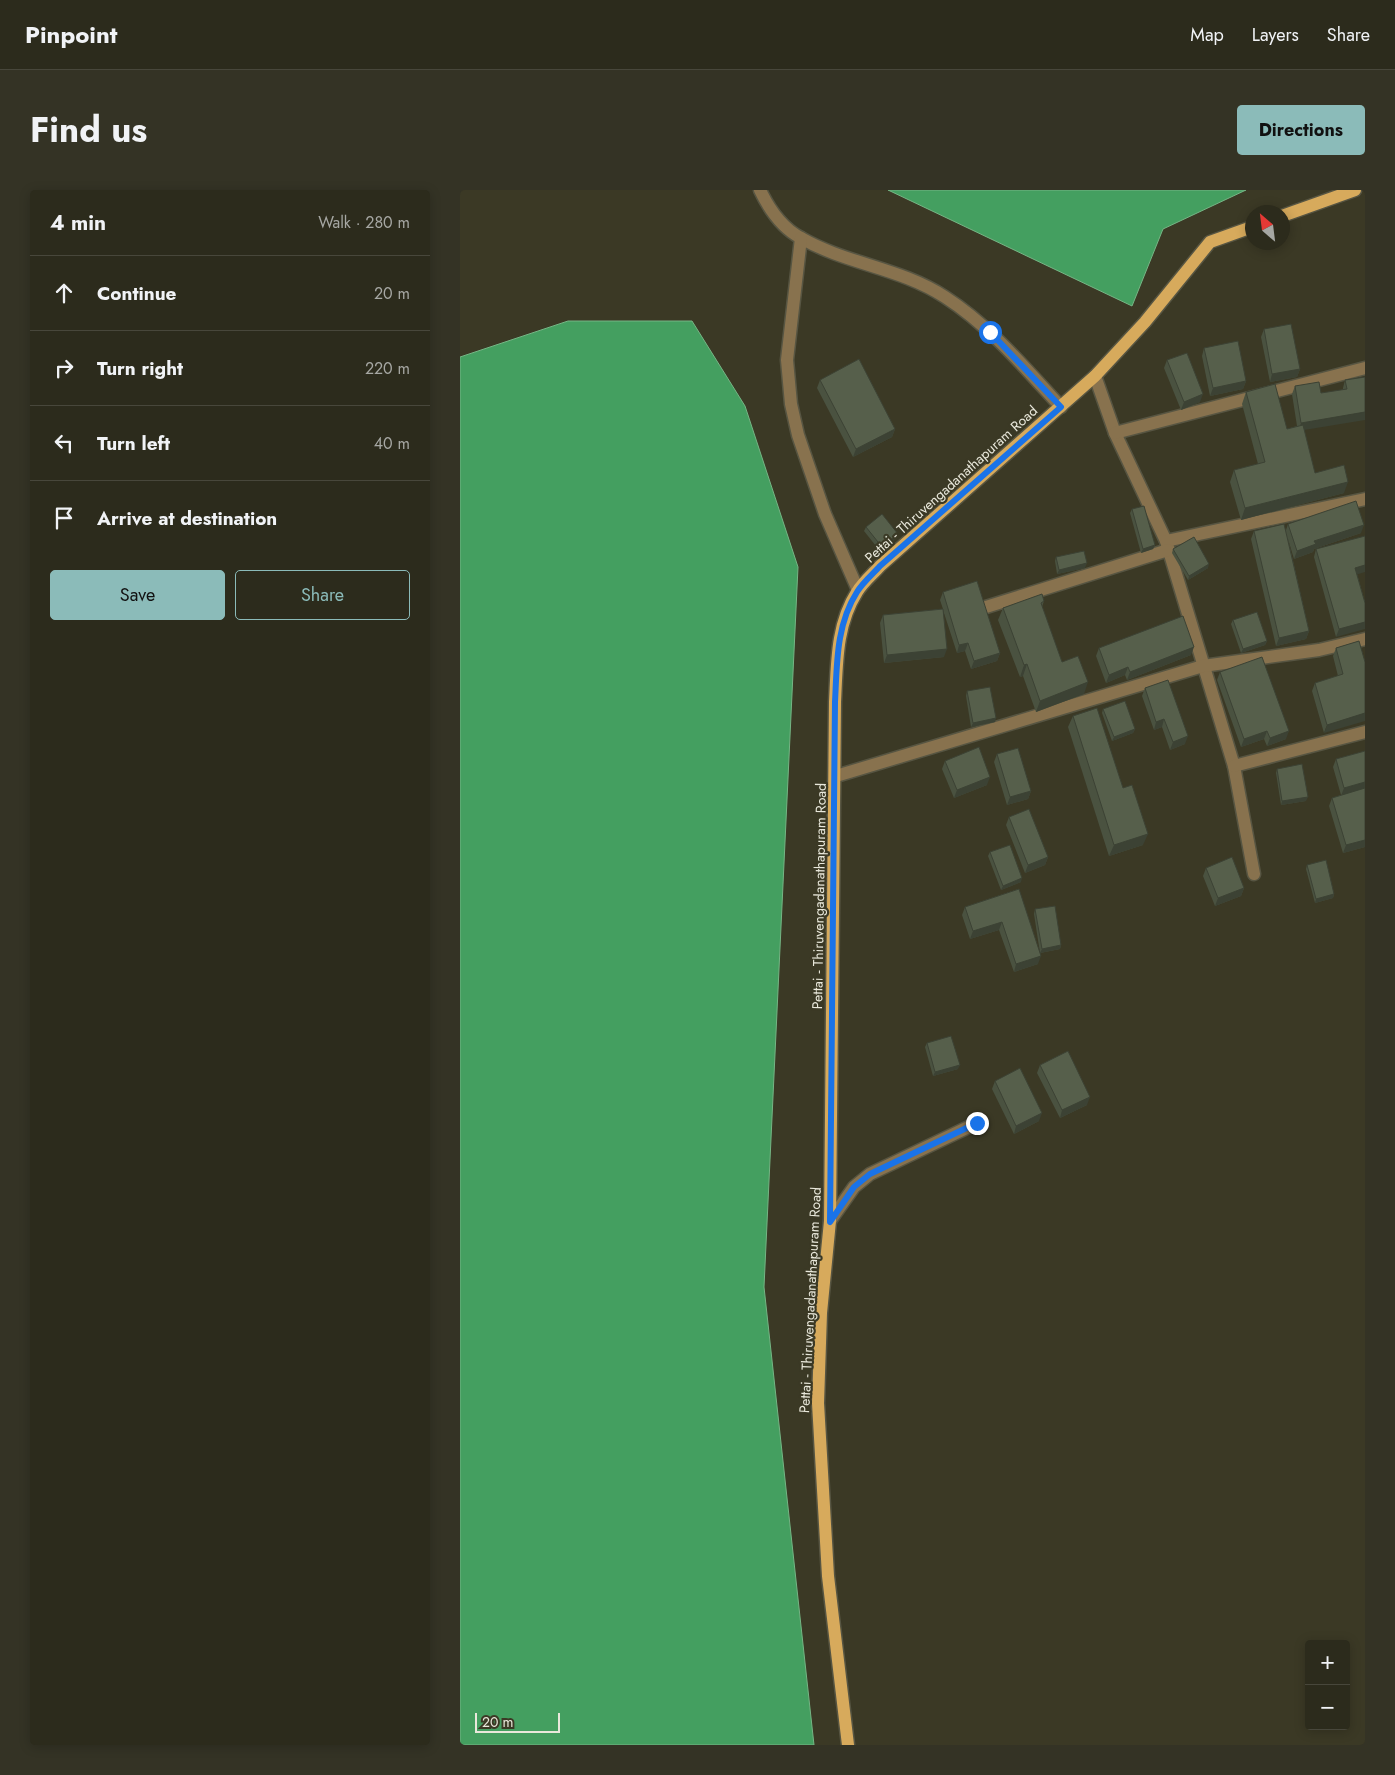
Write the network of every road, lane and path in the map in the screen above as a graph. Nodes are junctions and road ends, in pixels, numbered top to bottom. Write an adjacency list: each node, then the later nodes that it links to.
1 (760, 190): 5 (street)
2 (1355, 190): 3 (main road)
3 (1290, 213)
4 (1245, 230): 7 (main road, Pettai - Thiruvengadanathapuram Road)
5 (801, 238): 8 (street); 12 (street)
6 (1365, 368): 9 (street)
7 (1096, 376): 8 (main road, Pettai - Thiruvengadanathapuram Road); 9 (street)
8 (1061, 407): 12 (main road, Pettai - Thiruvengadanathapuram Road)
9 (1115, 433): 11 (street)
10 (1365, 499): 11 (street)
11 (1167, 545): 13 (street); 15 (street)
12 (858, 590): 18 (main road, Pettai - Thiruvengadanathapuram Road)
13 (986, 607)
14 (1365, 639): 15 (street)
15 (1203, 666): 17 (street); 18 (street)
16 (1365, 732): 17 (street)
17 (1234, 766): 19 (street)
18 (836, 776): 21 (main road, Pettai - Thiruvengadanathapuram Road)
19 (1254, 874)
20 (977, 1123): 21 (street)
21 (830, 1222): 22 (main road, Pettai - Thiruvengadanathapuram Road)
22 (848, 1745)

